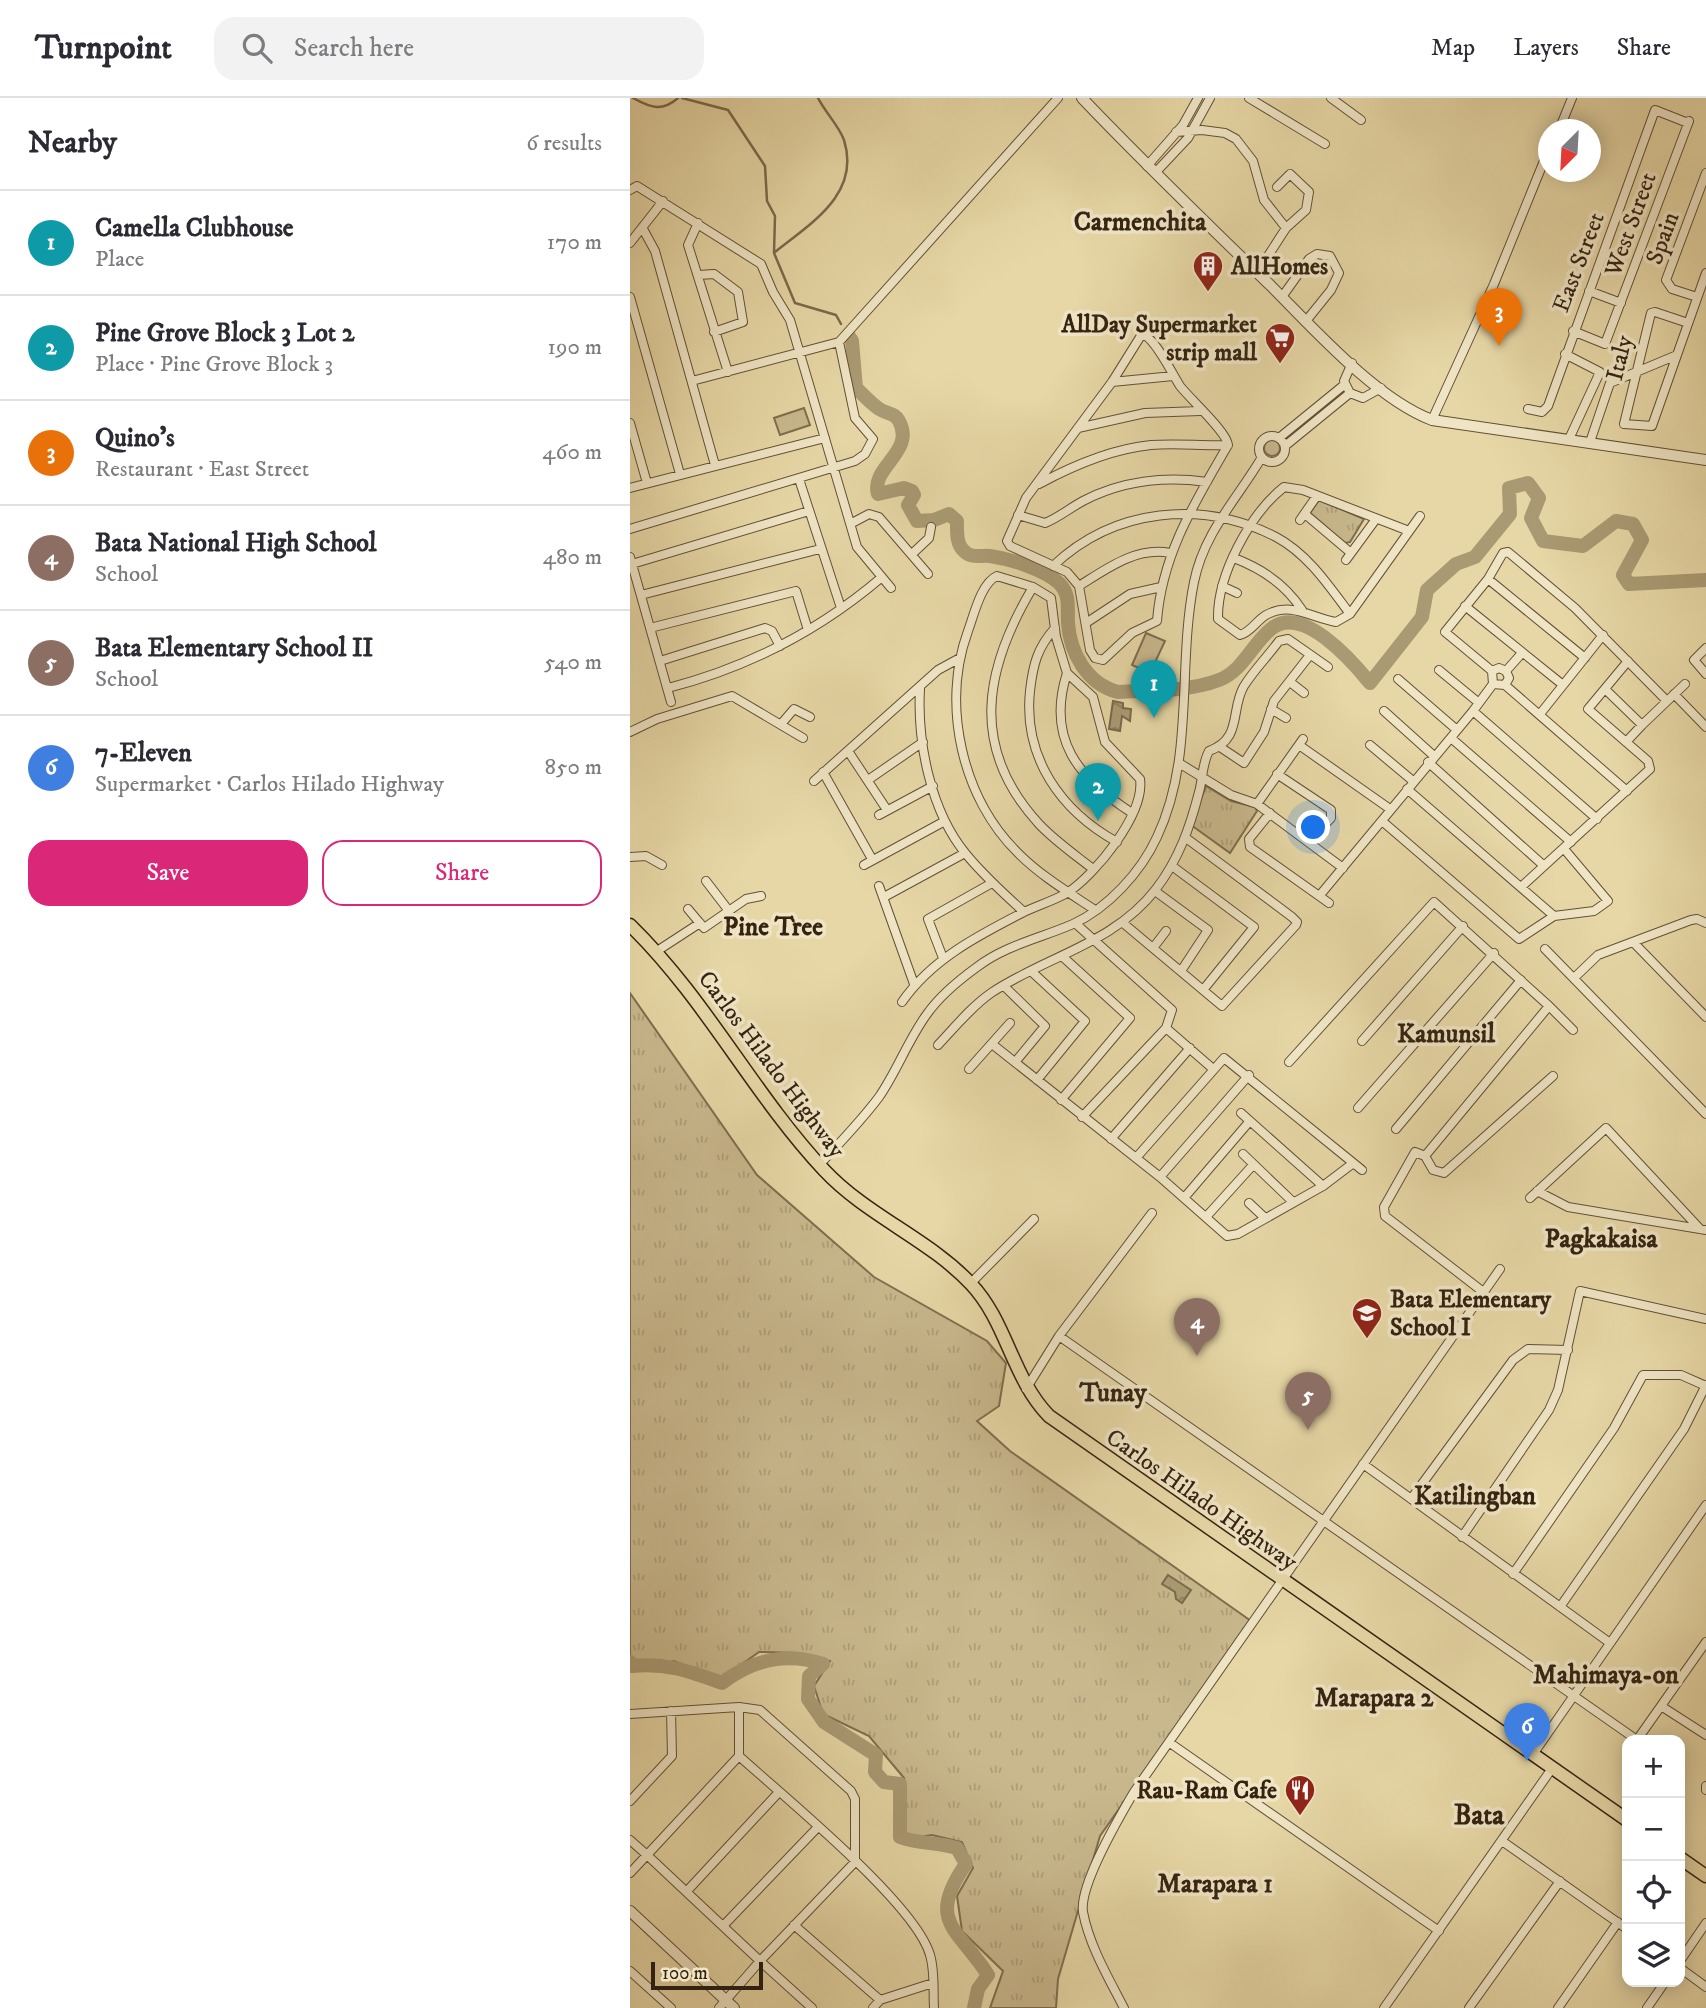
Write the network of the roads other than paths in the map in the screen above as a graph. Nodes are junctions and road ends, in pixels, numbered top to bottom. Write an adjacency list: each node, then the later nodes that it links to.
1 (1058, 98): 38 (street)
2 (1082, 98): 14 (street)
3 (1198, 98): 12 (street)
4 (1210, 98): 11 (street)
5 (1249, 98): 13 (street)
6 (1331, 98): 9 (street)
7 (1572, 98): 8 (street)
8 (1563, 119)
9 (1361, 120)
10 (1689, 120): 27 (street, East Street); 31 (street, West Street)
11 (1193, 130): 12 (street); 14 (street); 21 (street)
12 (1176, 132): 14 (street)
13 (1325, 144)
14 (1151, 169): 24 (street)
15 (1706, 173): 30 (street, Spain)
16 (1538, 178): 52 (street)
17 (1277, 187): 21 (street)
18 (630, 191): 19 (street)
19 (663, 201): 20 (street); 22 (street)
20 (698, 223): 26 (street); 39 (street)
21 (1286, 228): 24 (street)
22 (643, 229): 23 (street); 46 (street)
23 (630, 243)
24 (1257, 273): 29 (street)
25 (1706, 273): 30 (street)
26 (698, 275): 36 (street); 36 (street)
27 (1589, 291): 31 (street); 35 (street, East Street)
28 (630, 297): 65 (street)
29 (1282, 297): 32 (street); 32 (street)
30 (1697, 297): 33 (street)
31 (1621, 303): 35 (street, West Street)
32 (1306, 321): 42 (street)
33 (1688, 323): 41 (street); 44 (street, Italy)
34 (1147, 326): 37 (street)
35 (1573, 331): 40 (street, East Street)
36 (714, 332): 43 (street)
37 (1141, 334): 45 (street); 47 (street)
38 (839, 342): 39 (street); 64 (street)
39 (800, 350): 43 (street); 55 (street)
40 (1565, 354): 50 (street, East Street); 57 (street)
41 (1677, 355): 44 (street); 44 (street, Italy)
42 (1352, 363): 48 (street); 49 (street)
43 (728, 372): 46 (street)
44 (1636, 373): 58 (street)
45 (1173, 376): 47 (street); 51 (street)
46 (692, 381): 63 (street)
47 (1112, 382): 54 (street)
48 (1381, 388): 49 (street); 52 (street)
49 (1347, 389): 56 (street); 60 (street)
50 (1528, 409)
51 (1200, 411): 54 (street); 59 (street)
52 (1432, 420): 57 (street)
53 (630, 423): 68 (street)
54 (1078, 428): 69 (street)
55 (825, 438): 63 (street); 64 (street)
56 (1279, 438): 60 (street); 61 (street)
57 (1569, 439): 58 (street)
58 (1590, 442): 62 (street)
59 (1228, 445): 67 (street); 69 (street)
60 (1284, 446): 61 (street)
61 (1262, 457): 76 (street)
62 (1706, 460)
63 (715, 465): 65 (street)
64 (834, 468): 66 (street); 78 (street)
65 (680, 474): 68 (street)
66 (799, 479): 72 (street); 81 (street)
67 (1207, 482): 73 (street); 74 (street)
68 (647, 483): 70 (street)
69 (1037, 485): 74 (street)
70 (630, 488)
71 (1316, 497): 77 (street); 77 (street); 80 (street)
72 (809, 511): 83 (street); 87 (street)
73 (1188, 513): 76 (street); 84 (street); 88 (street)
74 (1018, 515): 88 (street)
75 (1420, 516): 82 (street)
76 (1220, 517): 80 (street); 154 (street)
77 (1376, 519): 82 (street)
78 (852, 523): 85 (street); 90 (street)
79 (931, 527): 85 (street)
80 (1249, 527): 86 (street); 102 (street)
81 (630, 529)
82 (1409, 531): 102 (street)
83 (820, 549): 98 (street); 100 (street)
84 (1170, 553): 92 (street); 95 (street)
85 (912, 554): 89 (street)
86 (1234, 558): 93 (street); 101 (street)
87 (631, 561): 98 (street)
88 (1053, 566): 92 (street)
89 (929, 574)
90 (882, 577): 96 (street); 100 (street)
91 (1488, 579): 99 (street); 107 (street); 113 (street)
92 (1079, 586): 103 (street)
93 (1222, 586): 97 (street); 101 (street)
94 (1033, 587): 105 (street); 112 (street); 186 (street)
95 (1161, 587): 103 (street); 103 (street)
96 (891, 588)
97 (1237, 593)
98 (641, 595): 104 (street)
99 (1465, 606): 110 (street); 118 (street)
100 (841, 608): 106 (street)
101 (1302, 611): 102 (street)
102 (1350, 614)
103 (1086, 623)
104 (650, 628): 106 (street); 114 (street)
105 (1055, 628): 120 (street); 175 (street)
106 (808, 630): 108 (street)
107 (1603, 635): 113 (street); 115 (street)
108 (780, 646): 114 (street); 128 (street)
109 (1706, 649): 121 (street)
110 (1522, 653): 119 (street); 127 (street)
111 (1310, 655): 116 (street); 123 (street); 151 (street)
112 (960, 658): 129 (street); 192 (street)
113 (1585, 658): 127 (street)
114 (660, 661): 128 (street)
115 (1628, 661): 130 (street); 132 (street)
116 (1328, 667)
117 (1439, 670): 134 (street)
118 (1492, 671): 119 (street); 124 (street)
119 (1506, 671): 126 (street)
120 (1067, 673): 167 (street); 167 (street)
121 (1706, 674)
122 (1398, 679): 144 (street)
123 (1290, 682): 131 (street); 135 (street)
124 (1493, 684): 126 (street); 134 (street)
125 (1685, 684): 132 (street)
126 (1505, 685): 138 (street)
127 (1563, 685): 138 (street)
128 (668, 688): 133 (street)
129 (920, 689): 148 (street); 152 (street)
130 (1605, 689): 142 (street); 149 (street)
131 (1304, 693)
132 (1671, 697): 142 (street); 143 (street)
133 (671, 702)
134 (1479, 703): 137 (street)
135 (1271, 709): 140 (street); 151 (street)
136 (1384, 711): 153 (street)
137 (1473, 711): 144 (street); 170 (street)
138 (1540, 714): 163 (street)
139 (810, 717): 141 (street)
140 (1286, 718)
141 (782, 723): 145 (street); 146 (street)
142 (1642, 725): 149 (street)
143 (1706, 727)
144 (1457, 730): 147 (street)
145 (630, 732)
146 (803, 738)
147 (1451, 738): 153 (street); 176 (street)
148 (923, 742): 158 (street); 161 (street)
149 (1626, 742): 163 (street)
150 (1370, 745): 160 (street)
151 (1220, 747): 157 (street)
152 (848, 751): 155 (street); 158 (street)
153 (1431, 759): 160 (street); 183 (street)
154 (1179, 764): 157 (street); 198 (street)
155 (823, 772): 159 (street); 180 (street)
156 (1278, 774): 164 (street); 165 (street); 174 (street)
157 (1203, 776): 164 (street); 173 (street)
158 (867, 780): 166 (street)
159 (814, 781)
160 (1413, 781): 162 (street)
161 (933, 786): 166 (street); 171 (street)
162 (1407, 789): 165 (street); 190 (street)
163 (1627, 791): 170 (street)
164 (1257, 804): 168 (street)
165 (1390, 809): 172 (street)
166 (887, 810): 169 (street)
167 (1132, 813): 175 (street)
168 (1270, 813): 174 (street); 193 (street)
169 (879, 815)
170 (1597, 819): 176 (street)
171 (945, 821): 178 (street); 180 (street)
172 (1382, 821): 185 (street); 201 (street)
173 (1186, 838): 184 (street); 223 (street)
174 (1309, 841): 185 (street)
175 (1117, 842): 186 (street)
176 (1571, 842): 177 (street)
177 (1565, 850): 183 (street); 201 (street)
178 (965, 853): 188 (street); 195 (street)
179 (630, 857): 181 (street)
180 (872, 859): 182 (street)
181 (662, 865)
182 (864, 865)
183 (1543, 865): 190 (street)
184 (1172, 866): 191 (street); 223 (street)
185 (1343, 868): 193 (street)
186 (1093, 869): 192 (street)
187 (706, 881): 199 (street)
188 (992, 883): 200 (street); 216 (street)
189 (879, 886): 195 (street)
190 (1521, 887): 201 (street)
191 (1155, 891): 205 (street); 218 (street)
192 (1068, 893): 198 (street); 200 (street)
193 (1320, 895): 196 (street)
194 (761, 896): 199 (street)
195 (884, 897): 221 (street)
196 (1329, 902)
197 (688, 909): 203 (street)
198 (1095, 910): 204 (street)
199 (729, 911): 203 (street)
200 (1024, 912): 216 (street)
201 (1554, 916)
202 (1704, 922): 210 (street)
203 (700, 923): 213 (street)
204 (1075, 923): 209 (street); 253 (street)
205 (1123, 923): 209 (street); 211 (street)
206 (630, 925): 213 (main road, Carlos Hilado Highway)
207 (1463, 926): 214 (street); 230 (street); 235 (street)
208 (1166, 931): 211 (street)
209 (1093, 941): 215 (street); 228 (street)
210 (1634, 943): 219 (street); 226 (street)
211 (1153, 948): 218 (street)
212 (1545, 949): 219 (street)
213 (657, 951): 253 (main road, Carlos Hilado Highway)
214 (1494, 953): 220 (street); 242 (street)
215 (1063, 957): 217 (street); 241 (street)
216 (943, 958): 221 (street)
217 (1031, 971): 222 (street); 240 (street)
218 (1181, 971): 223 (street)
219 (1574, 978): 244 (street)
220 (1521, 980): 225 (street); 247 (street)
221 (914, 985): 224 (street)
222 (1004, 986): 232 (street); 234 (street)
223 (1202, 990)
224 (902, 1002)
225 (1549, 1006): 229 (street); 250 (street)
226 (1706, 1017)
227 (1010, 1023): 231 (street)
228 (1166, 1028): 233 (street); 245 (street)
229 (1573, 1030)
230 (1362, 1041)
231 (992, 1044): 234 (street); 237 (street)
232 (938, 1045)
233 (1191, 1048): 236 (street); 248 (street)
234 (1016, 1061): 240 (street)
235 (1289, 1062)
236 (1212, 1068): 238 (street); 251 (street)
237 (969, 1069)
238 (1249, 1075): 252 (street); 256 (street)
239 (1553, 1076): 250 (street)
240 (1037, 1080): 241 (street)
241 (1061, 1100): 245 (street)
242 (1358, 1108)
243 (1241, 1113): 246 (street)
244 (1706, 1114)
245 (1082, 1117): 248 (street)
246 (1249, 1122): 257 (street); 258 (street)
247 (1396, 1129)
248 (1111, 1139): 251 (street)
249 (1243, 1154): 254 (street)
250 (1425, 1156): 268 (street)
251 (1136, 1158): 256 (street)
252 (1352, 1164): 255 (street); 257 (street)
253 (819, 1165): 267 (main road, Carlos Hilado Highway)
254 (1253, 1166): 259 (street); 262 (street)
255 (1363, 1170)
256 (1160, 1177): 258 (street)
257 (1323, 1186): 259 (street)
258 (1184, 1198): 262 (street)
259 (1293, 1202): 263 (street)
260 (1249, 1203): 263 (street)
261 (1152, 1213): 270 (street)
262 (1206, 1217): 263 (street)
263 (1265, 1218)
264 (1034, 1219): 267 (street)
265 (1703, 1229): 265 (street)
266 (1500, 1269): 268 (street)
267 (971, 1283): 273 (main road, Carlos Hilado Highway)
268 (1482, 1291): 274 (street)
269 (1706, 1319): 271 (street)
270 (1059, 1336): 273 (street); 277 (street)
271 (1568, 1350): 275 (street); 278 (street)
272 (1706, 1386): 279 (street); 281 (street)
273 (1026, 1389): 280 (main road, Carlos Hilado Highway)
274 (1363, 1465): 275 (street); 277 (street)
275 (1411, 1499): 278 (street)
276 (1705, 1510): 283 (street)
277 (1324, 1521): 280 (street); 284 (street)
278 (1462, 1537): 279 (street)
279 (1513, 1574): 281 (street)
280 (1283, 1582): 290 (street); 291 (main road, Carlos Hilado Highway)
281 (1560, 1608): 283 (street)
282 (1706, 1642): 285 (street)
283 (1610, 1643): 284 (street)
284 (1573, 1697): 285 (street); 291 (street)
285 (1661, 1706): 289 (street)
286 (739, 1707): 287 (street); 292 (street); 302 (street)
287 (671, 1711): 288 (street); 295 (street)
288 (630, 1714)
289 (1706, 1735)
290 (1170, 1742): 313 (street); 328 (street)
291 (1534, 1753): 293 (main road, Carlos Hilado Highway)
292 (739, 1756): 294 (street); 300 (street)
293 (1553, 1767): 296 (main road, Carlos Hilado Highway); 299 (street)
294 (779, 1793): 297 (street); 306 (street)
295 (630, 1801)
296 (1622, 1816)
297 (817, 1828): 302 (street); 311 (street)
298 (630, 1840): 300 (street)
299 (1502, 1840): 305 (street); 313 (street)
300 (647, 1855): 303 (street); 306 (street)
301 (1684, 1861): 304 (main road)
302 (855, 1862): 310 (street); 318 (street)
303 (630, 1873)
304 (1706, 1877)
305 (1560, 1881): 308 (street); 330 (street)
306 (687, 1891): 311 (street)
307 (630, 1911): 322 (street)
308 (1618, 1923): 312 (street); 331 (street)
309 (1706, 1923): 314 (street)
310 (794, 1925): 315 (street); 321 (street)
311 (723, 1926): 315 (street)
312 (1622, 1926)
313 (1439, 1931): 329 (street)
314 (1685, 1954)
315 (760, 1961): 322 (street); 325 (street)
316 (630, 1970): 323 (street)
317 (1685, 1972): 320 (street)
318 (933, 1983): 321 (street); 327 (street)
319 (1662, 1987): 332 (street)
320 (1706, 1987)
321 (880, 2000): 326 (street)
322 (722, 2004): 324 (street)
323 (670, 2008)
324 (734, 2008)
325 (812, 2008)
326 (873, 2008)
327 (934, 2008)
328 (1124, 2008)
329 (1384, 2008)
330 (1469, 2008)
331 (1558, 2008)
332 (1647, 2008)

